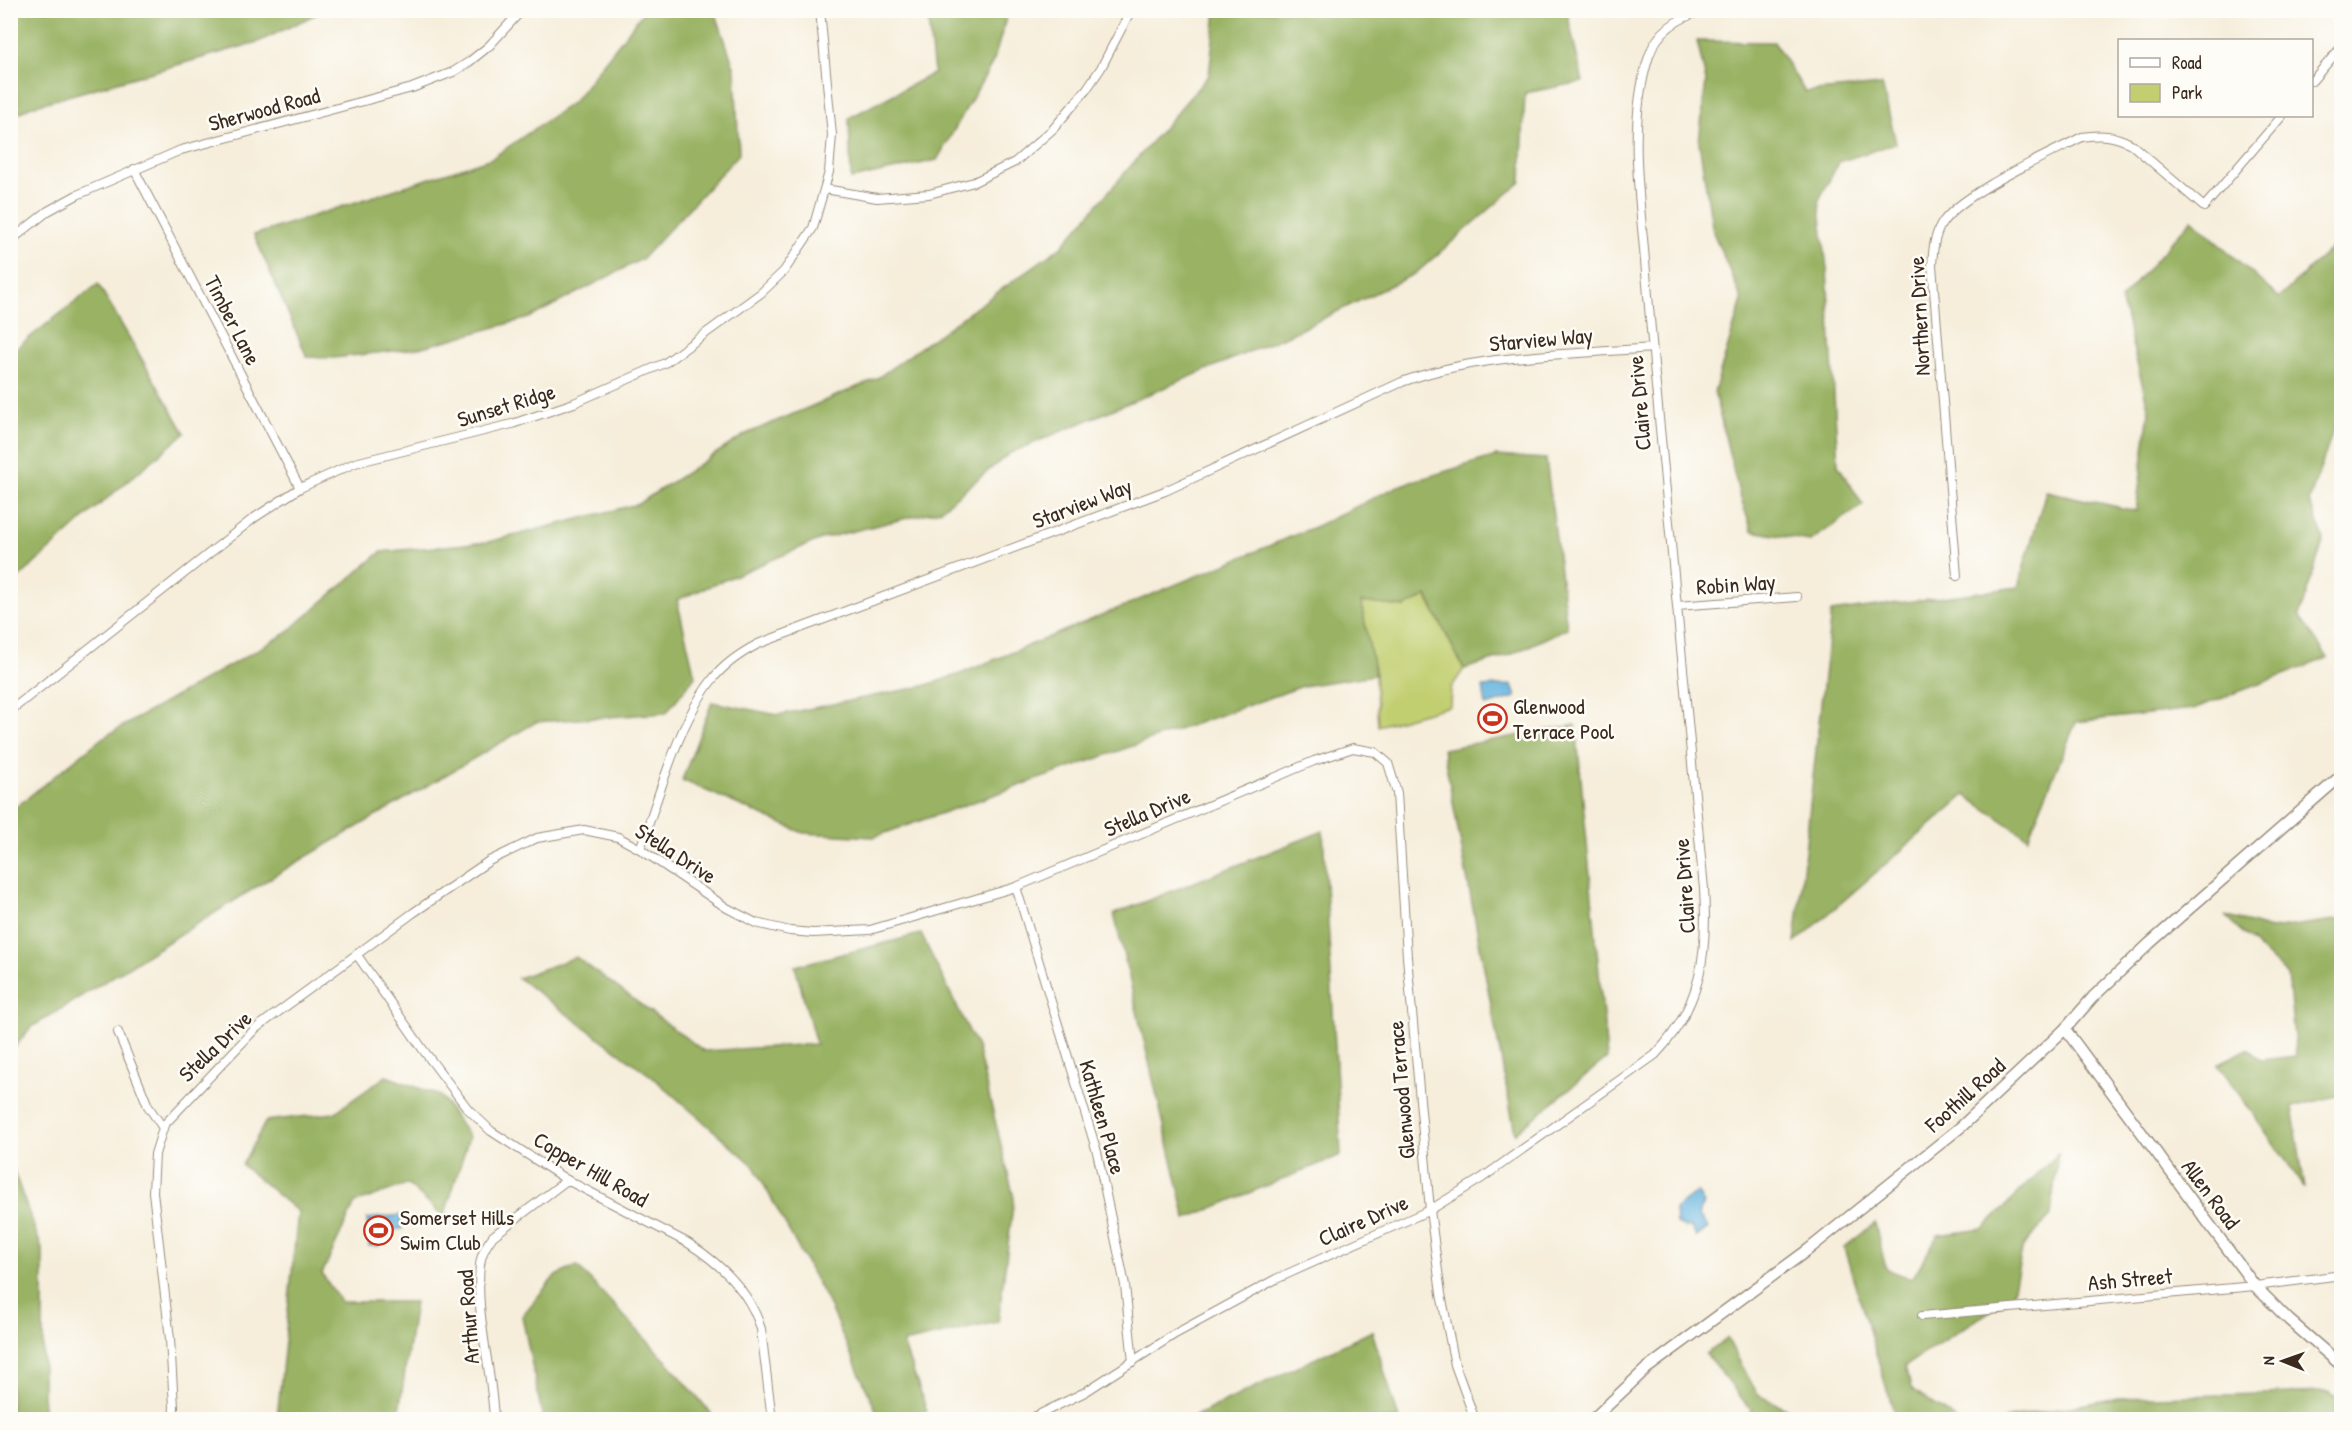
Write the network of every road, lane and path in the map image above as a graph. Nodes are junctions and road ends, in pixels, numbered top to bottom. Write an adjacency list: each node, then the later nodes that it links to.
1 (522, 10): 8 (street, Sherwood Road)
2 (820, 10): 9 (street, Sunset Ridge)
3 (1131, 10): 9 (street)
4 (1707, 10): 11 (street, Claire Drive)
5 (2342, 46): 6 (street)
6 (2313, 80)
7 (2281, 117): 13 (street, Northern Drive)
8 (134, 169): 10 (street, Sherwood Road); 12 (street, Timber Lane)
9 (825, 189): 12 (street, Sunset Ridge)
10 (10, 240)
11 (1652, 348): 15 (street, Claire Drive); 19 (street, Starview Way)
12 (300, 488): 16 (street, Sunset Ridge)
13 (1957, 576)
14 (1797, 597): 15 (street, Robin Way)
15 (1677, 606): 26 (street, Claire Drive)
16 (10, 711)
17 (1382, 756): 20 (street, Stella Drive); 26 (street, Glenwood Terrace)
18 (2342, 775): 22 (street, Foothill Road)
19 (640, 849): 20 (street, Stella Drive); 21 (street, Stella Drive)
20 (1016, 887): 30 (street, Kathleen Place)
21 (357, 955): 24 (street, Stella Drive); 25 (street, Copper Hill Road)
22 (2065, 1029): 28 (street, Allen Road); 37 (street, Foothill Road)
23 (118, 1032): 24 (street)
24 (163, 1128): 32 (street, Stella Drive)
25 (567, 1180): 33 (street, Arthur Road); 34 (street, Copper Hill Road)
26 (1430, 1210): 30 (street, Claire Drive); 36 (street, Glenwood Terrace)
27 (2342, 1275): 28 (street, Ash Street)
28 (2255, 1286): 29 (street, Ash Street); 31 (street, Allen Road)
29 (1922, 1317)
30 (1133, 1362): 35 (street, Claire Drive)
31 (2342, 1366)
32 (173, 1419)
33 (494, 1419)
34 (772, 1419)
35 (1028, 1419)
36 (1474, 1419)
37 (1592, 1419)

